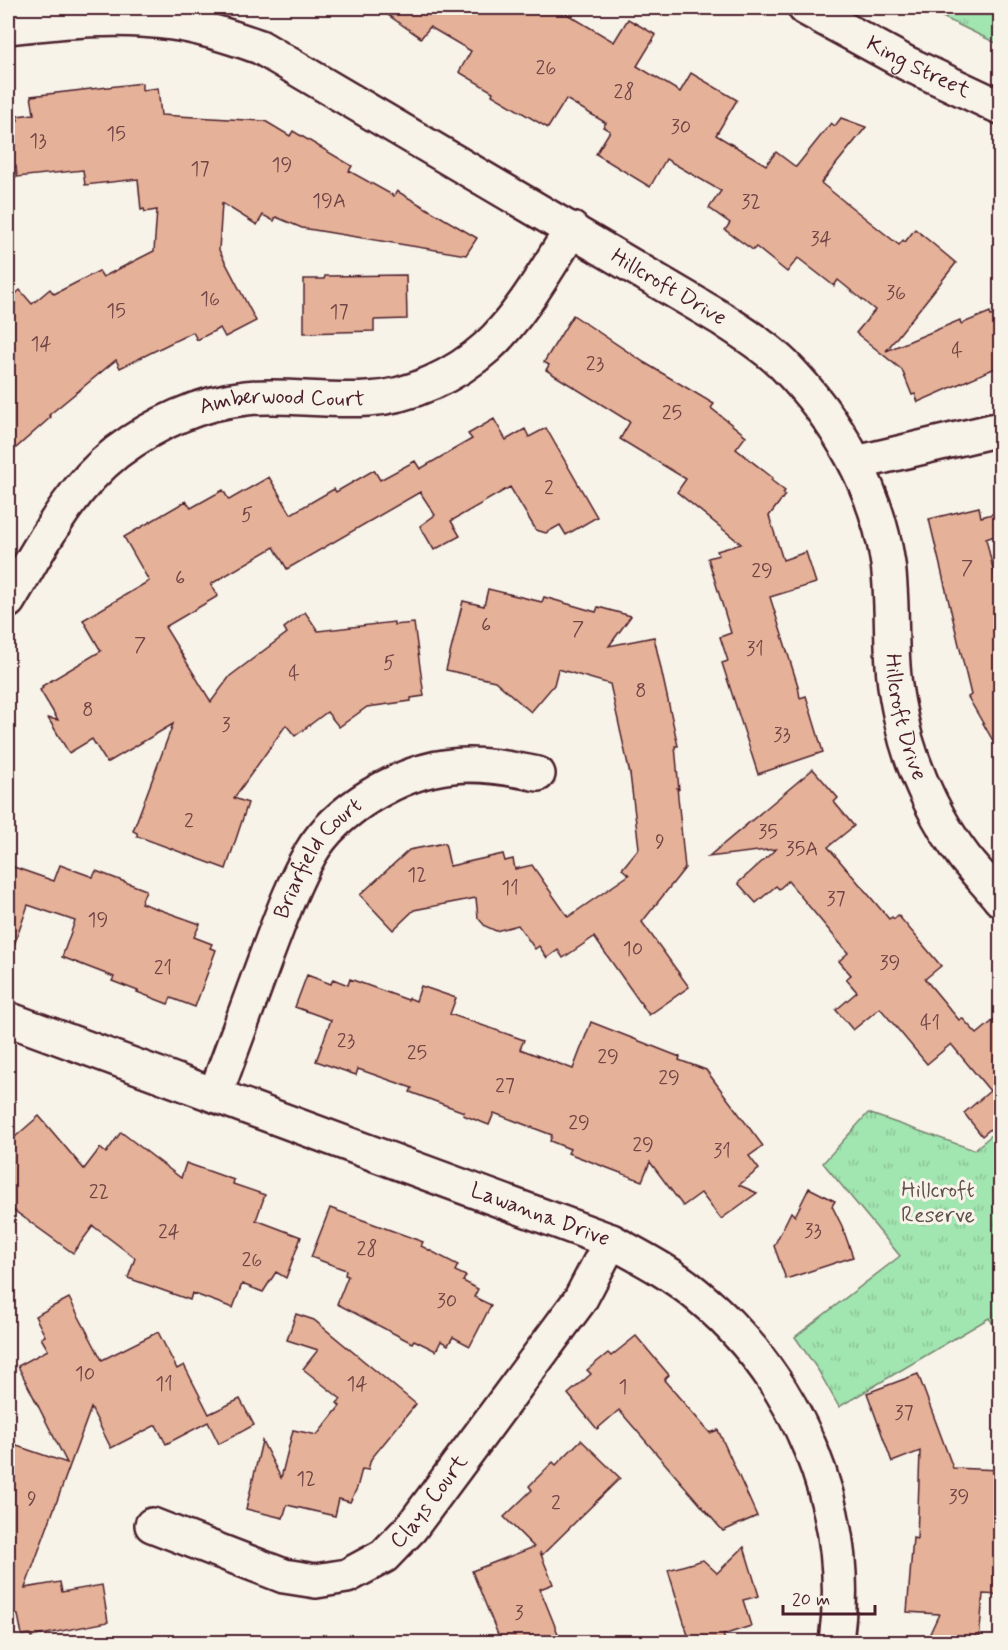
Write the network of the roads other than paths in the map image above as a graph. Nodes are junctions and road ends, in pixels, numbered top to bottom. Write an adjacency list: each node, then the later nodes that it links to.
1 (805, 8): 3 (street, King Street)
2 (8, 27): 4 (street, Hillcroft Drive)
3 (1000, 107)
4 (572, 229): 6 (street, Hillcroft Drive); 7 (street, Amberwood Court)
5 (1000, 429): 6 (street)
6 (856, 463): 9 (street, Hillcroft Drive)
7 (8, 601)
8 (538, 774): 11 (street, Briarfield Court)
9 (1000, 899)
10 (8, 1019): 11 (street, Lawanna Drive)
11 (215, 1095): 12 (street, Lawanna Drive)
12 (611, 1241): 13 (street, Clays Court); 14 (street, Lawanna Drive)
13 (152, 1525)
14 (836, 1642)

